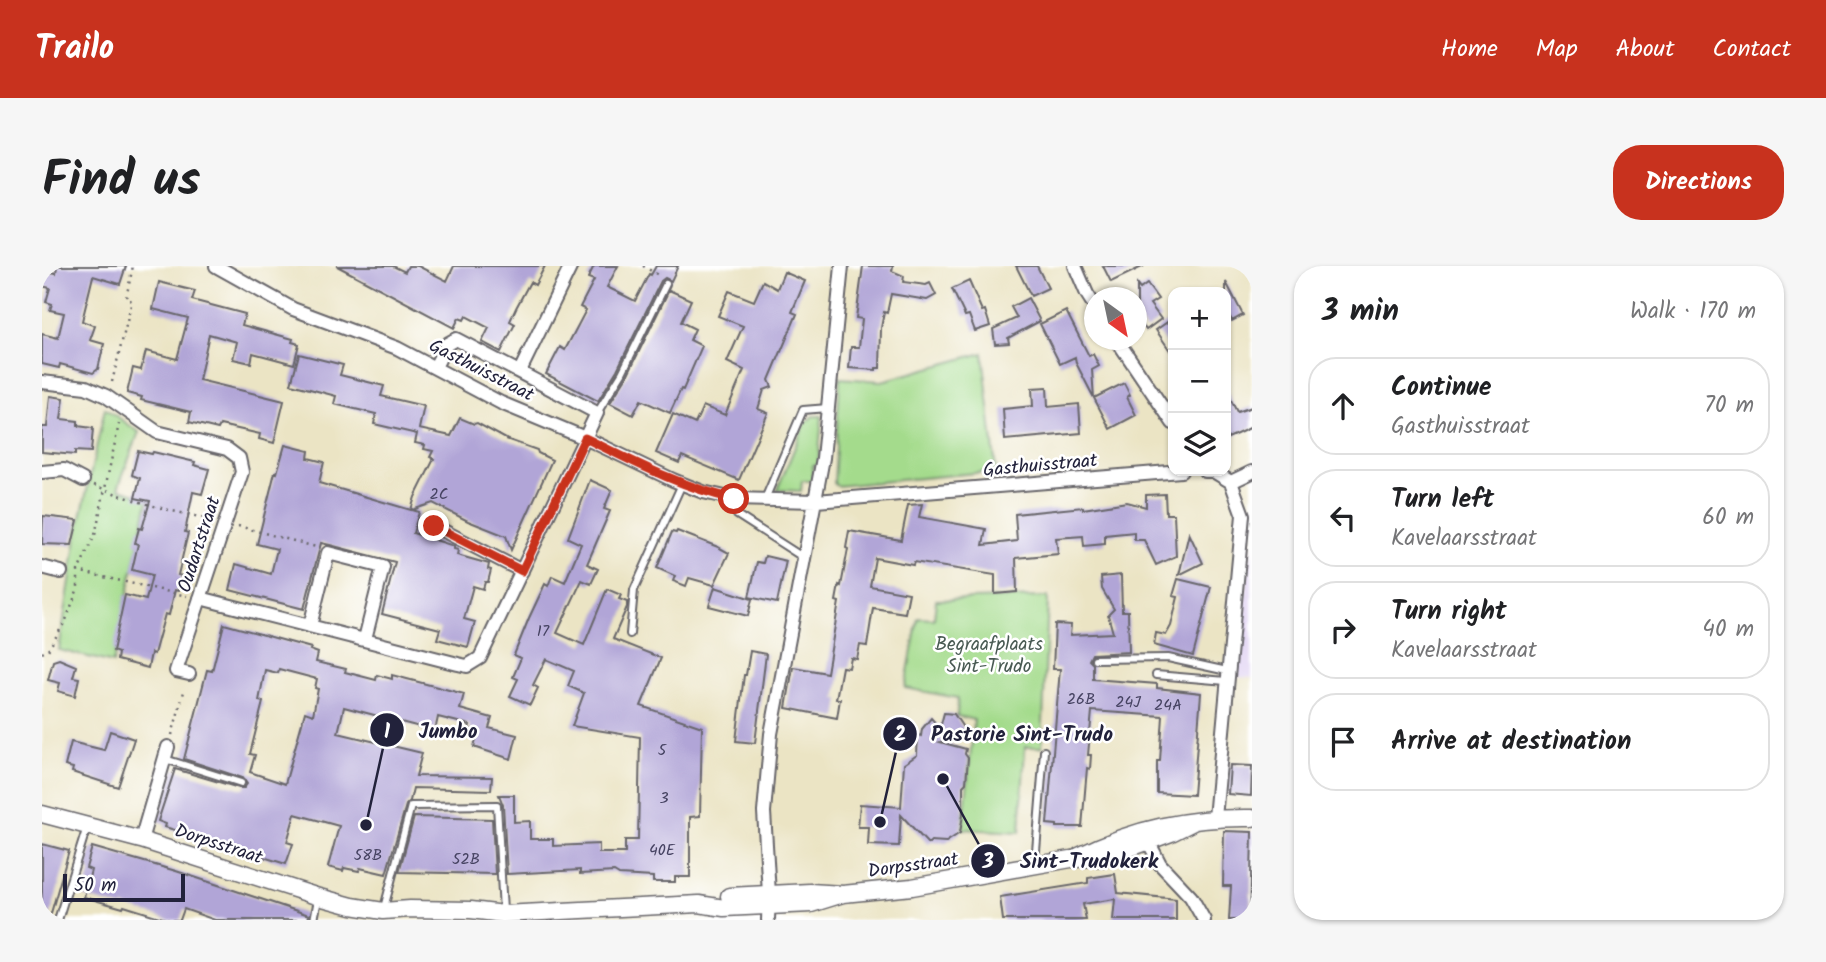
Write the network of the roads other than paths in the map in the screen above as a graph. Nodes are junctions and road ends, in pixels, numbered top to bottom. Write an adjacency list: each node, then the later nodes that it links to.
1 (216, 266): 8 (street, Gasthuisstraat)
2 (571, 266): 9 (street)
3 (842, 266): 11 (street)
4 (1075, 266): 6 (street)
5 (666, 284): 12 (lane)
6 (1085, 287)
7 (1124, 350): 13 (street)
8 (435, 367): 9 (street); 14 (street, Gasthuisstraat)
9 (520, 371): 12 (street)
10 (42, 383): 30 (street, Oudartstraat)
11 (828, 408): 23 (lane); 24 (street)
12 (597, 413): 14 (street)
13 (1168, 416)
14 (585, 438): 21 (street, Gasthuisstraat); 28 (street)
15 (42, 472): 19 (street)
16 (1168, 472): 24 (street, Gasthuisstraat)
17 (1252, 472): 20 (street)
18 (1221, 476): 20 (street)
19 (83, 480)
20 (1231, 482): 37 (street)
21 (682, 484): 22 (street, Gasthuisstraat); 32 (lane)
22 (734, 499): 23 (street, Gasthuisstraat); 26 (lane)
23 (765, 499): 24 (street, Gasthuisstraat)
24 (816, 501): 26 (street)
25 (434, 526): 28 (street)
26 (804, 558): 49 (street)
27 (42, 567): 29 (street)
28 (522, 571): 33 (street)
29 (61, 572)
30 (200, 598): 31 (street); 35 (street, Oudartstraat)
31 (310, 626): 33 (street); 33 (street)
32 (631, 634)
33 (365, 639)
34 (1095, 659): 37 (lane)
35 (189, 674)
36 (1157, 675): 37 (lane)
37 (1226, 676): 42 (street)
38 (1044, 751): 47 (lane)
39 (167, 753): 40 (lane); 46 (street)
40 (241, 783)
41 (42, 814): 44 (street, Dorpsstraat)
42 (1214, 818): 43 (street, Dorpsstraat); 45 (street, Dorpsstraat)
43 (1252, 818)
44 (87, 825): 46 (street, Dorpsstraat); 52 (lane)
45 (1146, 836): 47 (street, Dorpsstraat); 56 (street)
46 (141, 840): 48 (street, Dorpsstraat)
47 (1035, 866): 49 (street, Dorpsstraat)
48 (319, 897): 50 (street, Dorpsstraat); 53 (lane)
49 (768, 906): 51 (street, Dorpsstraat)
50 (383, 911): 51 (street, Dorpsstraat); 51 (lane); 54 (street, Dorpsstraat)
51 (503, 917): 55 (street, Dorpsstraat)
52 (58, 920)
53 (314, 920)
54 (403, 920)
55 (484, 920)
56 (1204, 920)

